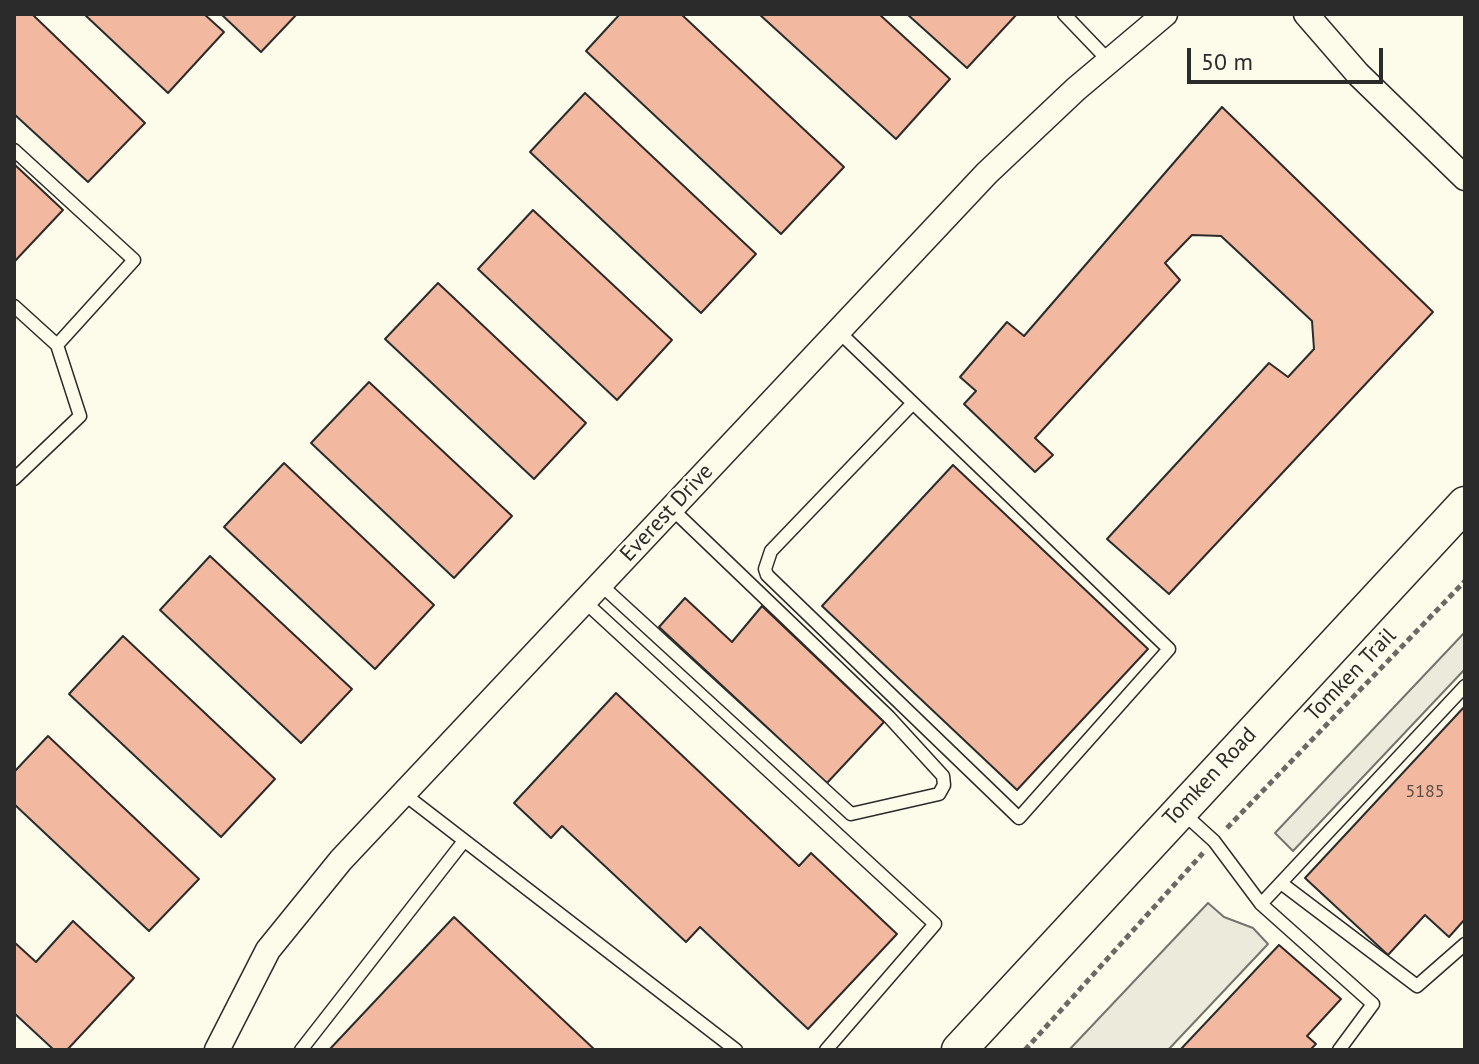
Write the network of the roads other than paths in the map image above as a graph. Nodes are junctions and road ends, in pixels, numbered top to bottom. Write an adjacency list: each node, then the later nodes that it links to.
1 (1064, 14): 4 (lane)
2 (1165, 14): 4 (street, Everest Drive)
3 (1306, 14): 6 (street)
4 (1109, 61): 8 (street, Everest Drive)
5 (14, 150): 9 (lane)
6 (1465, 178)
7 (14, 306): 9 (lane)
8 (838, 331): 10 (lane); 13 (street, Everest Drive)
9 (57, 345): 11 (lane)
10 (913, 403): 10 (lane)
11 (14, 479)
12 (1464, 501): 17 (main road, Tomken Road)
13 (671, 508): 14 (street, Everest Drive); 14 (lane)
14 (592, 592): 16 (street, Everest Drive); 25 (lane)
15 (1465, 686): 19 (lane)
16 (404, 794): 18 (lane); 22 (street, Everest Drive)
17 (1180, 810): 20 (lane); 26 (main road, Tomken Road)
18 (464, 841): 23 (lane); 24 (lane)
19 (1281, 883): 20 (lane); 21 (lane)
20 (1261, 904): 27 (lane)
21 (1465, 944)
22 (217, 1050)
23 (301, 1050)
24 (736, 1050)
25 (826, 1050)
26 (959, 1050)
27 (1339, 1050)

